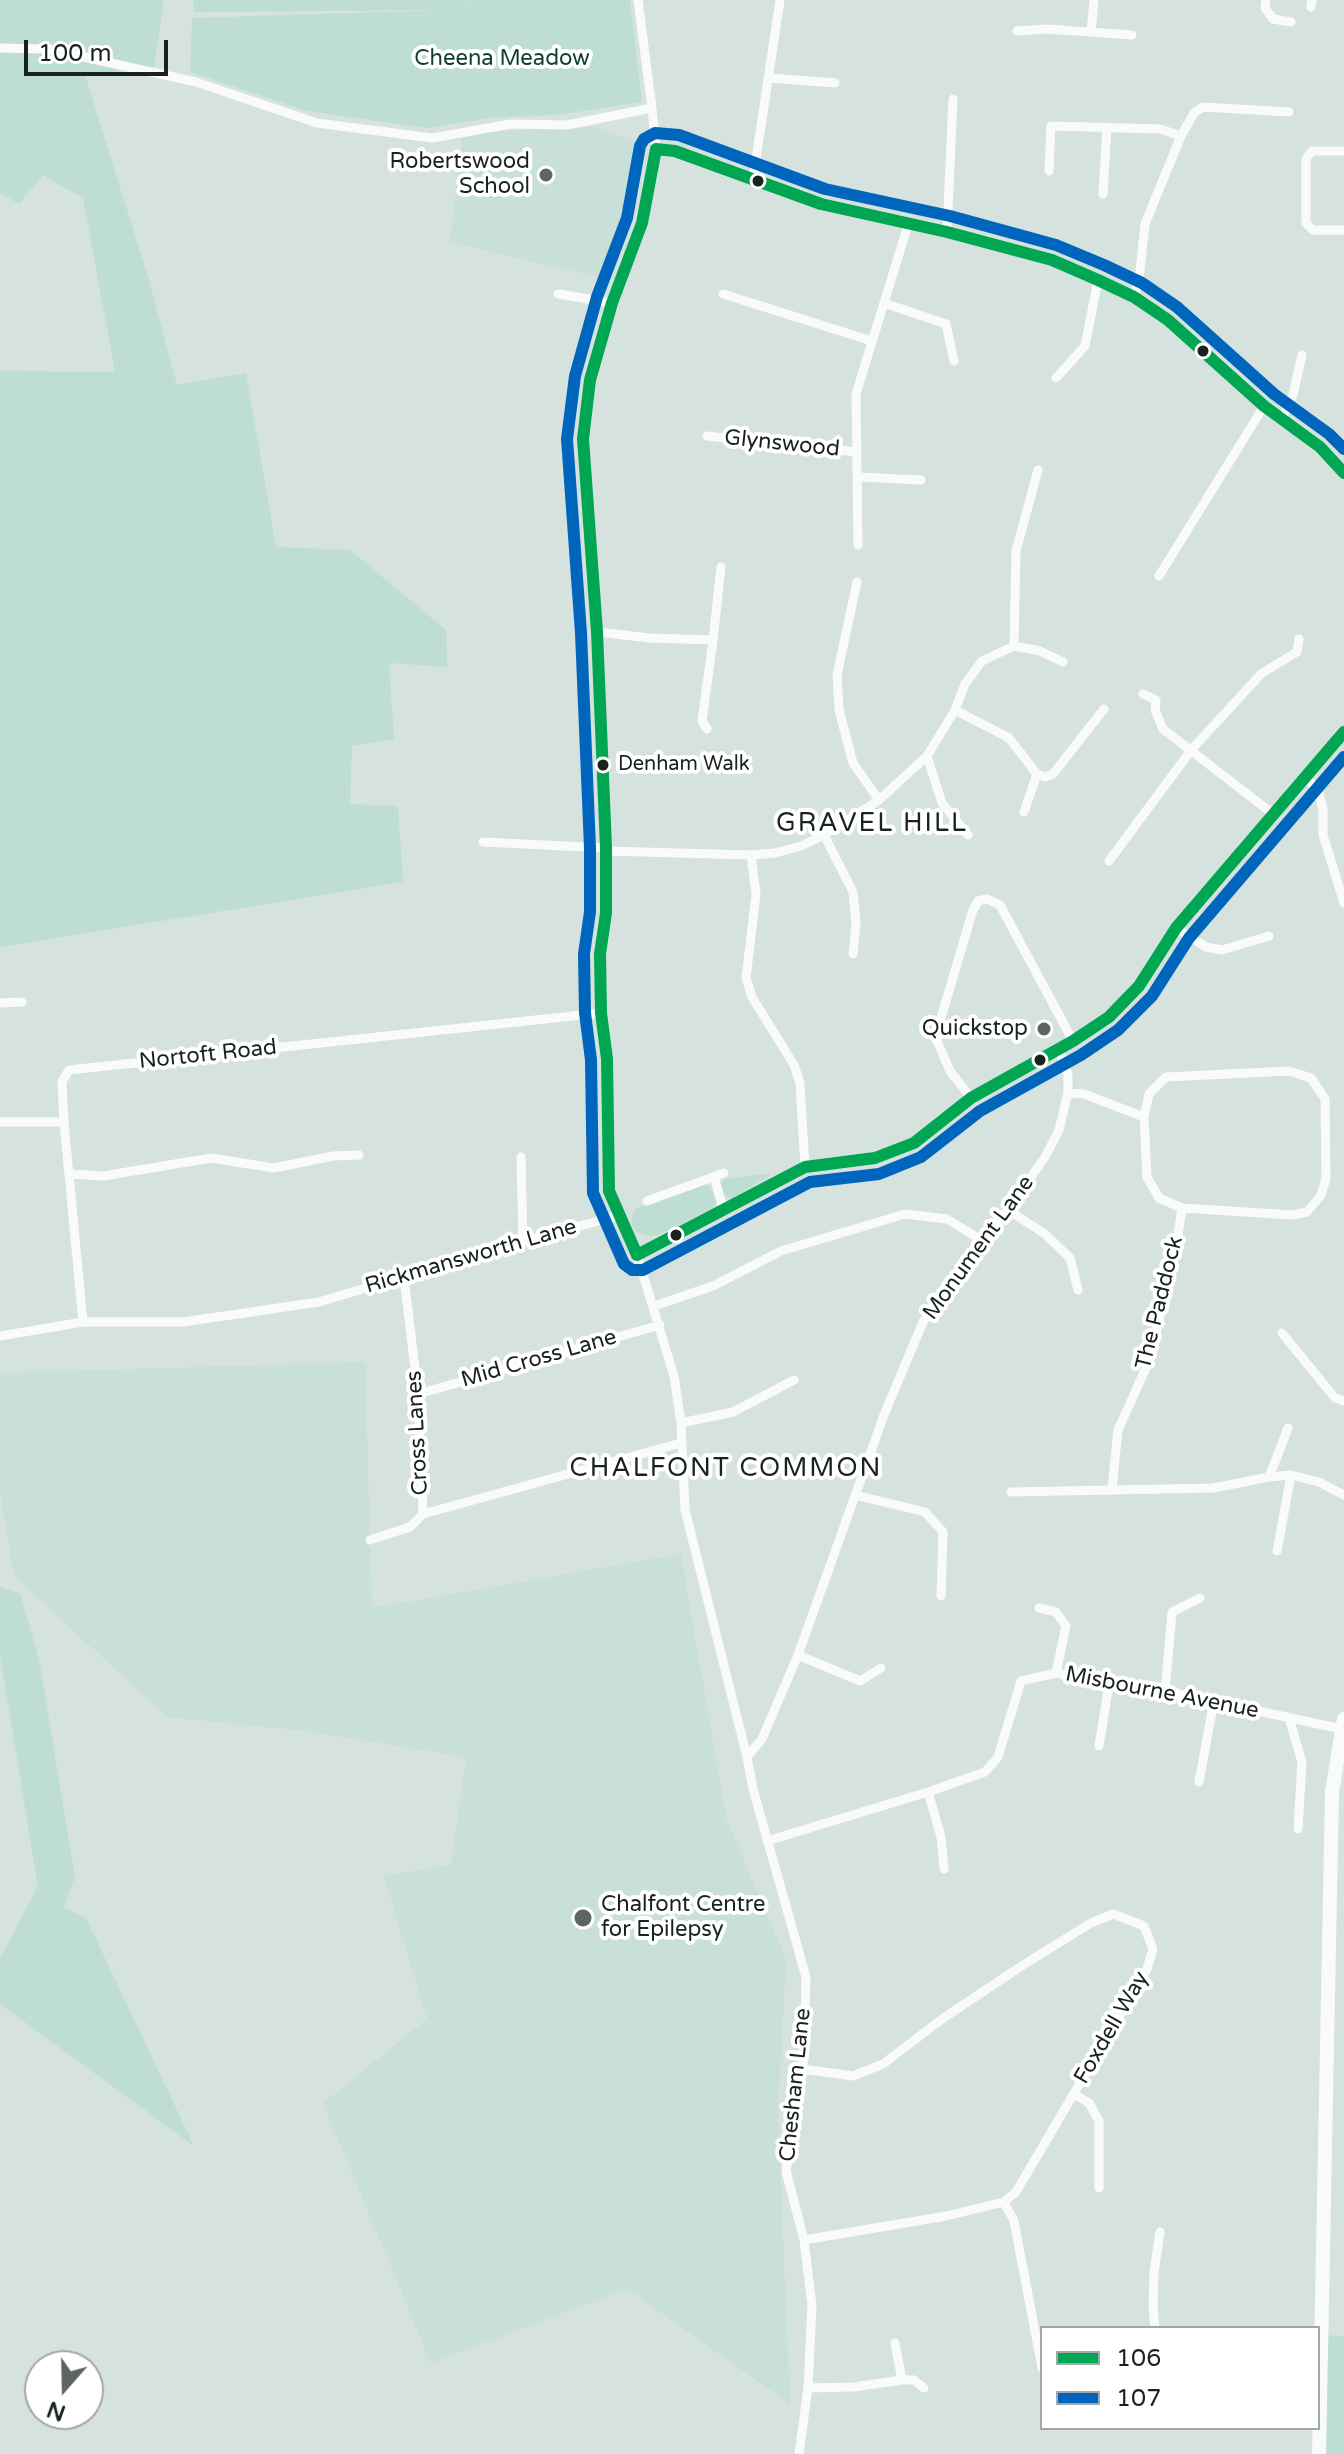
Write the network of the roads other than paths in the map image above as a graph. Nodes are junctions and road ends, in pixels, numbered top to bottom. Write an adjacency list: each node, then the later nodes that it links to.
1 (638, 0): 13 (street)
2 (780, 0): 10 (street)
3 (1094, 0): 7 (street)
4 (1266, 0): 5 (street)
5 (1291, 22)
6 (1017, 31): 7 (street)
7 (1091, 32): 8 (street)
8 (1132, 35)
9 (0, 48): 13 (street)
10 (769, 78): 11 (street); 20 (street)
11 (835, 83)
12 (953, 99): 24 (street)
13 (652, 108): 17 (street)
14 (1289, 112): 16 (street)
15 (1107, 127): 16 (street); 19 (street); 21 (street)
16 (1181, 136): 28 (street)
17 (656, 149): 20 (street); 29 (street)
18 (1344, 151): 23 (street)
19 (1049, 171)
20 (753, 179): 22 (street)
21 (1103, 194)
22 (908, 225): 24 (street); 30 (street)
23 (1344, 230)
24 (947, 232): 25 (street)
25 (1098, 280): 28 (street); 34 (street)
26 (558, 294): 29 (street)
27 (723, 294): 31 (street)
28 (1134, 297): 35 (street)
29 (612, 303): 47 (street)
30 (884, 303): 31 (street); 33 (street)
31 (872, 341): 38 (street)
32 (1302, 355): 36 (street)
33 (954, 361)
34 (1056, 378)
35 (1264, 406): 36 (street); 45 (street)
36 (1282, 419): 40 (street)
37 (707, 436): 38 (street, Glynswood)
38 (856, 452): 41 (street)
39 (1038, 470): 50 (street)
40 (1344, 473)
41 (858, 477): 42 (street); 43 (street)
42 (921, 480)
43 (858, 545)
44 (721, 567): 49 (street)
45 (1159, 576)
46 (857, 582): 61 (street)
47 (597, 632): 49 (street); 67 (street)
48 (1299, 639): 57 (street)
49 (713, 640): 55 (street)
50 (1014, 646): 51 (street); 54 (street)
51 (1063, 662)
52 (1143, 694): 57 (street)
53 (1104, 709): 59 (street)
54 (955, 710): 58 (street); 59 (street)
55 (707, 729)
56 (1344, 732): 60 (street)
57 (1192, 749): 63 (street); 69 (street)
58 (927, 756): 61 (street); 65 (street)
59 (1037, 774): 62 (street)
60 (1304, 776): 63 (street); 70 (street)
61 (879, 800): 64 (street)
62 (1024, 812)
63 (1273, 814): 71 (street)
64 (824, 835): 68 (street); 73 (street)
65 (968, 835)
66 (483, 842): 67 (street)
67 (606, 849): 68 (street); 76 (street)
68 (751, 855): 86 (street)
69 (1109, 861)
70 (1344, 903)
71 (1176, 928): 72 (street); 77 (street)
72 (1269, 936)
73 (853, 954)
74 (22, 1002): 75 (street)
75 (0, 1003)
76 (601, 1013): 83 (street, Nortoft Road); 94 (street)
77 (1073, 1041): 78 (street); 80 (street)
78 (1058, 1048): 79 (street, Monument Lane); 80 (street)
79 (1068, 1093): 81 (street); 92 (street, Monument Lane)
80 (971, 1098): 86 (street)
81 (1144, 1117): 91 (street); 91 (street)
82 (0, 1122): 83 (street)
83 (64, 1122): 88 (street, Nortoft Road)
84 (359, 1155): 88 (street)
85 (521, 1157): 95 (street)
86 (805, 1167): 93 (street)
87 (724, 1173): 89 (street)
88 (69, 1174): 101 (street, Nortoft Road)
89 (714, 1177): 90 (street); 93 (street)
90 (647, 1201)
91 (1182, 1208): 113 (street, The Paddock)
92 (1008, 1210): 96 (street, Monument Lane); 99 (street)
93 (724, 1211): 97 (street)
94 (621, 1215): 95 (street, Rickmansworth Lane); 97 (street)
95 (523, 1241): 98 (street, Rickmansworth Lane)
96 (983, 1241): 100 (street); 115 (street, Monument Lane)
97 (637, 1255): 100 (street, Chesham Lane)
98 (404, 1277): 101 (street, Rickmansworth Lane); 106 (street, Cross Lanes)
99 (1078, 1290)
100 (654, 1306): 102 (street, Chesham Lane)
101 (83, 1322): 104 (street, Rickmansworth Lane)
102 (660, 1325): 106 (street, Mid Cross Lane); 108 (street, Chesham Lane)
103 (1282, 1333): 107 (street)
104 (0, 1336)
105 (794, 1380): 108 (street)
106 (418, 1394): 117 (street, Cross Lanes)
107 (1344, 1401)
108 (681, 1423): 110 (street, Chesham Lane)
109 (1288, 1428): 112 (street)
110 (681, 1443): 117 (street, Cross Lanes); 132 (street, Chesham Lane)
111 (1291, 1475): 112 (street); 116 (street); 119 (street)
112 (1269, 1477): 113 (street)
113 (1112, 1489): 114 (street)
114 (1011, 1492)
115 (855, 1495): 120 (street); 123 (street, Monument Lane)
116 (1344, 1495)
117 (423, 1514): 118 (street)
118 (370, 1540)
119 (1277, 1551)
120 (941, 1596)
121 (1200, 1598): 127 (street)
122 (1039, 1608): 125 (street)
123 (798, 1655): 124 (street); 132 (street, Monument Lane)
124 (881, 1668)
125 (1056, 1673): 126 (street, Misbourne Avenue); 134 (street, Misbourne Avenue)
126 (1109, 1684): 127 (street, Misbourne Avenue); 131 (street)
127 (1165, 1691): 128 (street, Misbourne Avenue)
128 (1214, 1701): 129 (street, Misbourne Avenue); 133 (street)
129 (1289, 1718): 130 (street, Misbourne Avenue); 135 (street)
130 (1343, 1724): 145 (highway)
131 (1099, 1746)
132 (747, 1757): 136 (street, Chesham Lane)
133 (1199, 1782)
134 (928, 1792): 136 (street, Misbourne Avenue); 137 (street)
135 (1298, 1829)
136 (767, 1841): 138 (street, Chesham Lane)
137 (944, 1869)
138 (802, 2069): 139 (street, Foxdell Way); 143 (street, Chesham Lane)
139 (1074, 2094): 140 (street); 141 (street, Foxdell Way)
140 (1099, 2188)
141 (1004, 2202): 143 (street); 147 (street)
142 (1160, 2232): 144 (street)
143 (804, 2240): 149 (street, Chesham Lane)
144 (1155, 2326)
145 (1319, 2326)
146 (895, 2343): 148 (street)
147 (1040, 2358)
148 (902, 2380): 149 (street); 150 (street)
149 (808, 2388): 152 (street, Chesham Lane)
150 (924, 2388)
151 (1319, 2430): 153 (highway)
152 (799, 2454)
153 (1319, 2454)

